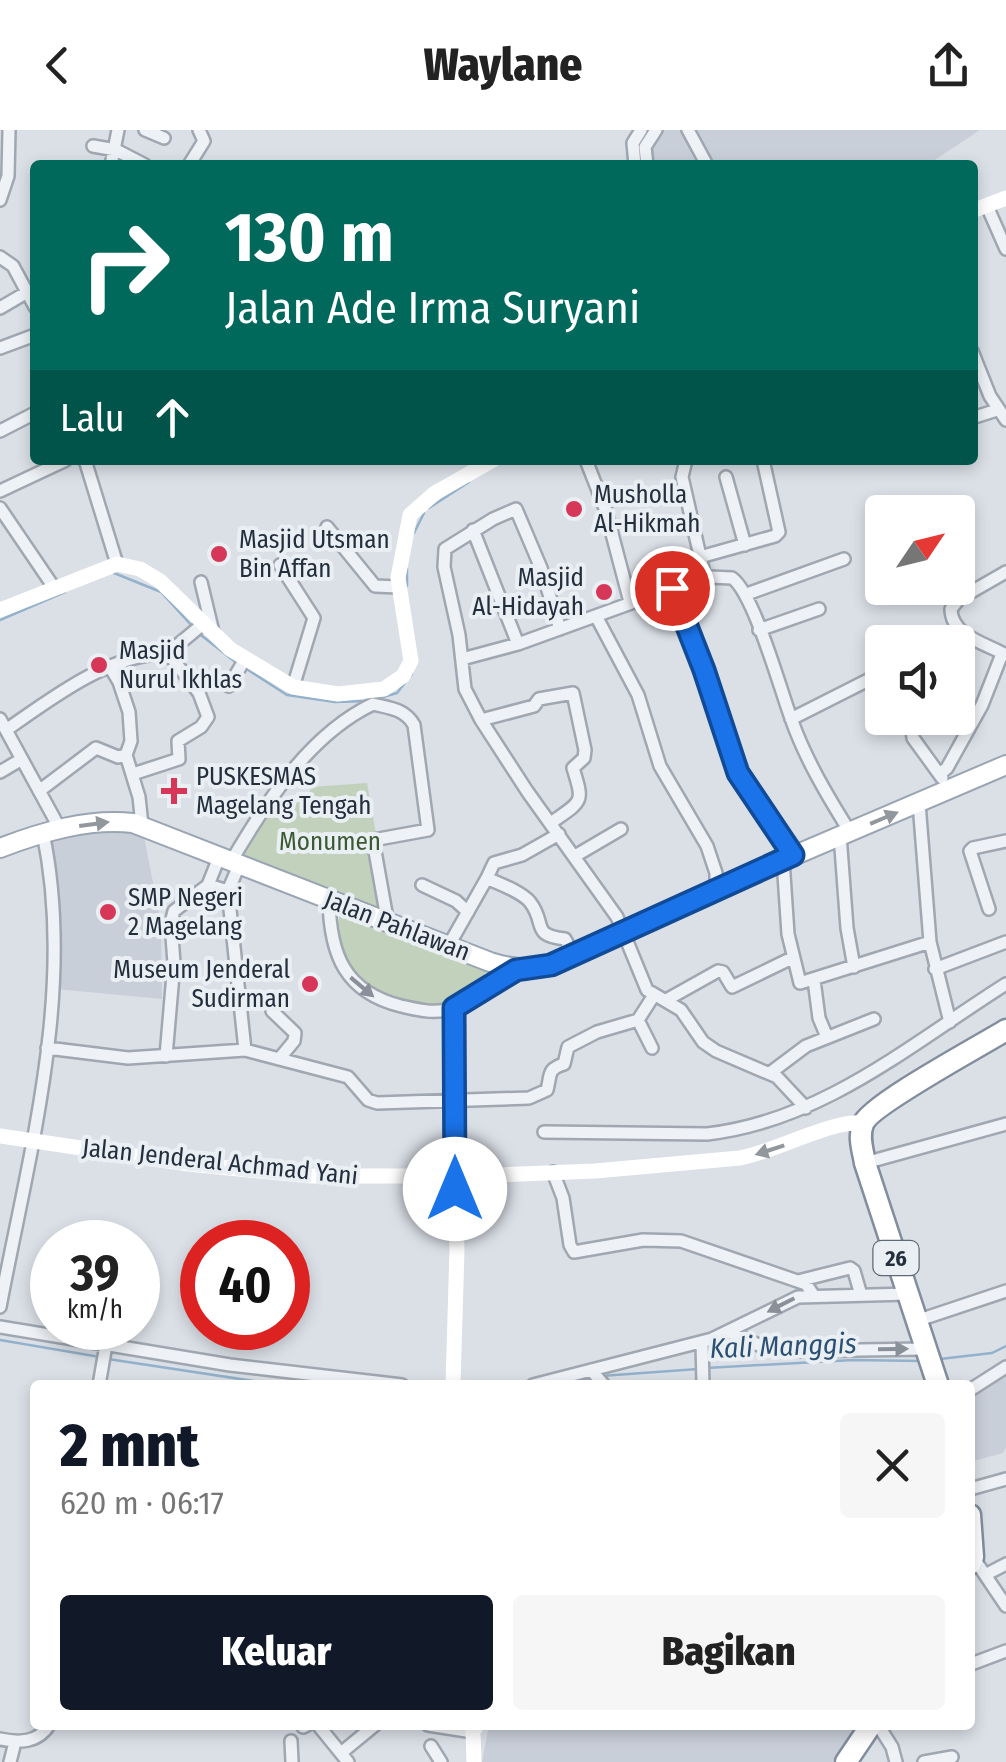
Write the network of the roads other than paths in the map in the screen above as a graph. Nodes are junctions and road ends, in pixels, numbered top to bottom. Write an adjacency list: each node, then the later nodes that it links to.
1 (9, 130): 18 (street)
2 (118, 130): 10 (street)
3 (144, 130): 8 (street)
4 (199, 130): 13 (street)
5 (641, 130): 14 (street)
6 (656, 130): 15 (street)
7 (688, 130): 16 (street)
8 (164, 138)
9 (93, 146): 10 (street)
10 (116, 150): 11 (street); 12 (street)
11 (113, 160)
12 (135, 160)
13 (192, 160)
14 (635, 160)
15 (646, 160)
16 (704, 160)
17 (1006, 198): 19 (main road)
18 (0, 200)
19 (980, 208): 20 (street)
20 (1006, 248)
21 (1, 261): 22 (street)
22 (29, 291): 23 (street)
23 (0, 308)
24 (30, 337): 25 (street)
25 (0, 348)
26 (978, 364): 27 (street)
27 (1002, 415)
28 (30, 417): 29 (street)
29 (0, 431)
30 (55, 465): 37 (street)
31 (87, 465): 44 (street)
32 (483, 465): 49 (main road)
33 (588, 465): 54 (street)
34 (685, 465): 42 (street)
35 (763, 465): 41 (street)
36 (726, 477): 41 (street)
37 (0, 491)
38 (0, 508): 50 (street)
39 (327, 528): 49 (street)
40 (473, 530): 60 (street); 62 (street); 65 (street)
41 (745, 545): 42 (street)
42 (700, 557): 47 (street)
43 (844, 559): 53 (street)
44 (117, 564): 50 (main road); 59 (main road)
45 (280, 565): 70 (street)
46 (1006, 572): 52 (street)
47 (705, 578): 51 (street); 53 (street)
48 (200, 582): 59 (street)
49 (398, 587): 71 (main road)
50 (56, 588): 57 (main road)
51 (672, 588): 54 (street); 93 (street)
52 (975, 590)
53 (747, 594): 61 (street)
54 (630, 602): 58 (street)
55 (955, 605): 64 (street)
56 (820, 609): 61 (street)
57 (0, 610)
58 (596, 616): 60 (street); 98 (street)
59 (203, 629): 63 (street); 66 (main road)
60 (560, 629): 62 (street)
61 (759, 630): 72 (street)
62 (518, 644): 65 (street)
63 (168, 653): 67 (street); 80 (street)
64 (1004, 654): 81 (street)
65 (462, 659): 73 (street)
66 (242, 664): 69 (street); 70 (main road)
67 (110, 666): 74 (street); 76 (street)
68 (865, 682): 72 (street)
69 (228, 686)
70 (293, 687): 71 (main road)
71 (373, 702): 94 (street); 103 (street)
72 (791, 719): 89 (street)
73 (480, 720): 84 (street); 88 (street)
74 (3, 724): 77 (street)
75 (913, 735): 81 (street)
76 (126, 755): 80 (street); 82 (street)
77 (22, 760): 79 (street); 82 (street)
78 (1006, 765): 81 (main road)
79 (0, 772)
80 (133, 774): 85 (street)
81 (946, 782): 83 (main road)
82 (39, 791): 87 (street)
83 (919, 803): 89 (main road, one-way to 83); 105 (street)
84 (555, 820)
85 (142, 825): 87 (main road, Jalan Pahlawan, one-way to 85); 94 (main road, Jalan Pahlawan)
86 (621, 828): 92 (street)
87 (52, 831): 91 (main road, Jalan Pahlawan); 124 (street)
88 (559, 834): 92 (street); 95 (street)
89 (845, 834): 93 (main road); 110 (street)
90 (1006, 841): 101 (street)
91 (0, 848)
92 (576, 856): 104 (street)
93 (788, 858): 98 (main road); 109 (street)
94 (231, 860): 96 (street); 99 (street); 100 (main road, Jalan Pahlawan)
95 (487, 878): 102 (street); 108 (street)
96 (208, 884): 99 (street); 127 (street)
97 (422, 885): 102 (street)
98 (716, 888): 104 (main road)
99 (228, 891): 126 (street)
100 (329, 900): 103 (main road, Jalan Pahlawan); 117 (street, one-way to 117)
101 (989, 910)
102 (468, 912): 107 (street)
103 (388, 924): 107 (main road, Jalan Pahlawan)
104 (624, 930): 108 (main road); 115 (street)
105 (930, 942): 110 (street); 112 (street)
106 (1006, 942): 112 (street)
107 (449, 945): 111 (main road, Jalan Pahlawan)
108 (574, 954): 111 (main road)
109 (792, 958): 113 (street); 116 (street)
110 (854, 967): 113 (street)
111 (516, 970): 117 (street)
112 (935, 970): 121 (street)
113 (814, 980): 123 (street)
114 (1006, 984): 121 (street)
115 (654, 995): 116 (street); 120 (street)
116 (668, 1000): 129 (street)
117 (454, 1008): 130 (street)
118 (272, 1012): 128 (street)
119 (874, 1019): 123 (street)
120 (638, 1020): 125 (street); 130 (street)
121 (950, 1022): 131 (street)
122 (1006, 1030): 132 (highway, Jalan Jenderal Achmad Yani)
123 (827, 1037): 129 (street)
124 (47, 1048): 127 (street); 136 (street)
125 (652, 1048)
126 (245, 1050): 127 (street); 128 (street)
127 (166, 1056)
128 (279, 1058): 130 (street)
129 (770, 1074): 131 (street)
130 (455, 1098): 139 (street)
131 (806, 1108): 134 (street)
132 (863, 1123): 137 (highway, 26); 138 (main road, Jalan Jenderal Achmad Yani, one-way to 138)
133 (1006, 1124): 137 (street)
134 (544, 1132)
135 (0, 1136): 136 (main road, Jalan Jenderal Achmad Yani)
136 (32, 1142): 139 (main road, Jalan Jenderal Achmad Yani); 145 (street)
137 (866, 1163): 142 (highway, 26)
138 (553, 1172): 139 (main road, Jalan Jenderal Achmad Yani); 140 (street)
139 (454, 1176): 158 (main road)
140 (798, 1281): 143 (street); 144 (street)
141 (1006, 1292): 146 (street)
142 (908, 1294): 143 (street); 146 (highway, 26)
143 (861, 1295): 144 (street)
144 (814, 1296): 149 (street, one-way to 149)
145 (0, 1307)
146 (916, 1320): 153 (highway, 26)
147 (0, 1327): 148 (street)
148 (30, 1332)
149 (729, 1332): 150 (street); 153 (street, one-way to 153)
150 (702, 1342): 155 (street); 159 (street)
151 (105, 1350): 156 (street)
152 (141, 1350): 157 (street)
153 (930, 1364)
154 (1006, 1367): 160 (street)
155 (597, 1377)
156 (100, 1380)
157 (359, 1380)
158 (453, 1380)
159 (703, 1380)
160 (975, 1387)
161 (1006, 1479): 162 (street)
162 (975, 1488)
163 (1006, 1564): 164 (street)
164 (976, 1565): 165 (street)
165 (1006, 1606)
166 (1006, 1651): 167 (street)
167 (975, 1663)
168 (45, 1730): 176 (street)
169 (322, 1730): 179 (street)
170 (370, 1730): 179 (street)
171 (475, 1730): 183 (main road)
172 (870, 1730): 184 (highway)
173 (878, 1730): 185 (street)
174 (0, 1739): 176 (street)
175 (291, 1741): 181 (street)
176 (14, 1742): 180 (street)
177 (431, 1746): 182 (street)
178 (952, 1757): 186 (street)
179 (344, 1758)
180 (10, 1762)
181 (292, 1762)
182 (440, 1762)
183 (474, 1762)
184 (846, 1762)
185 (896, 1762)
186 (924, 1762)

